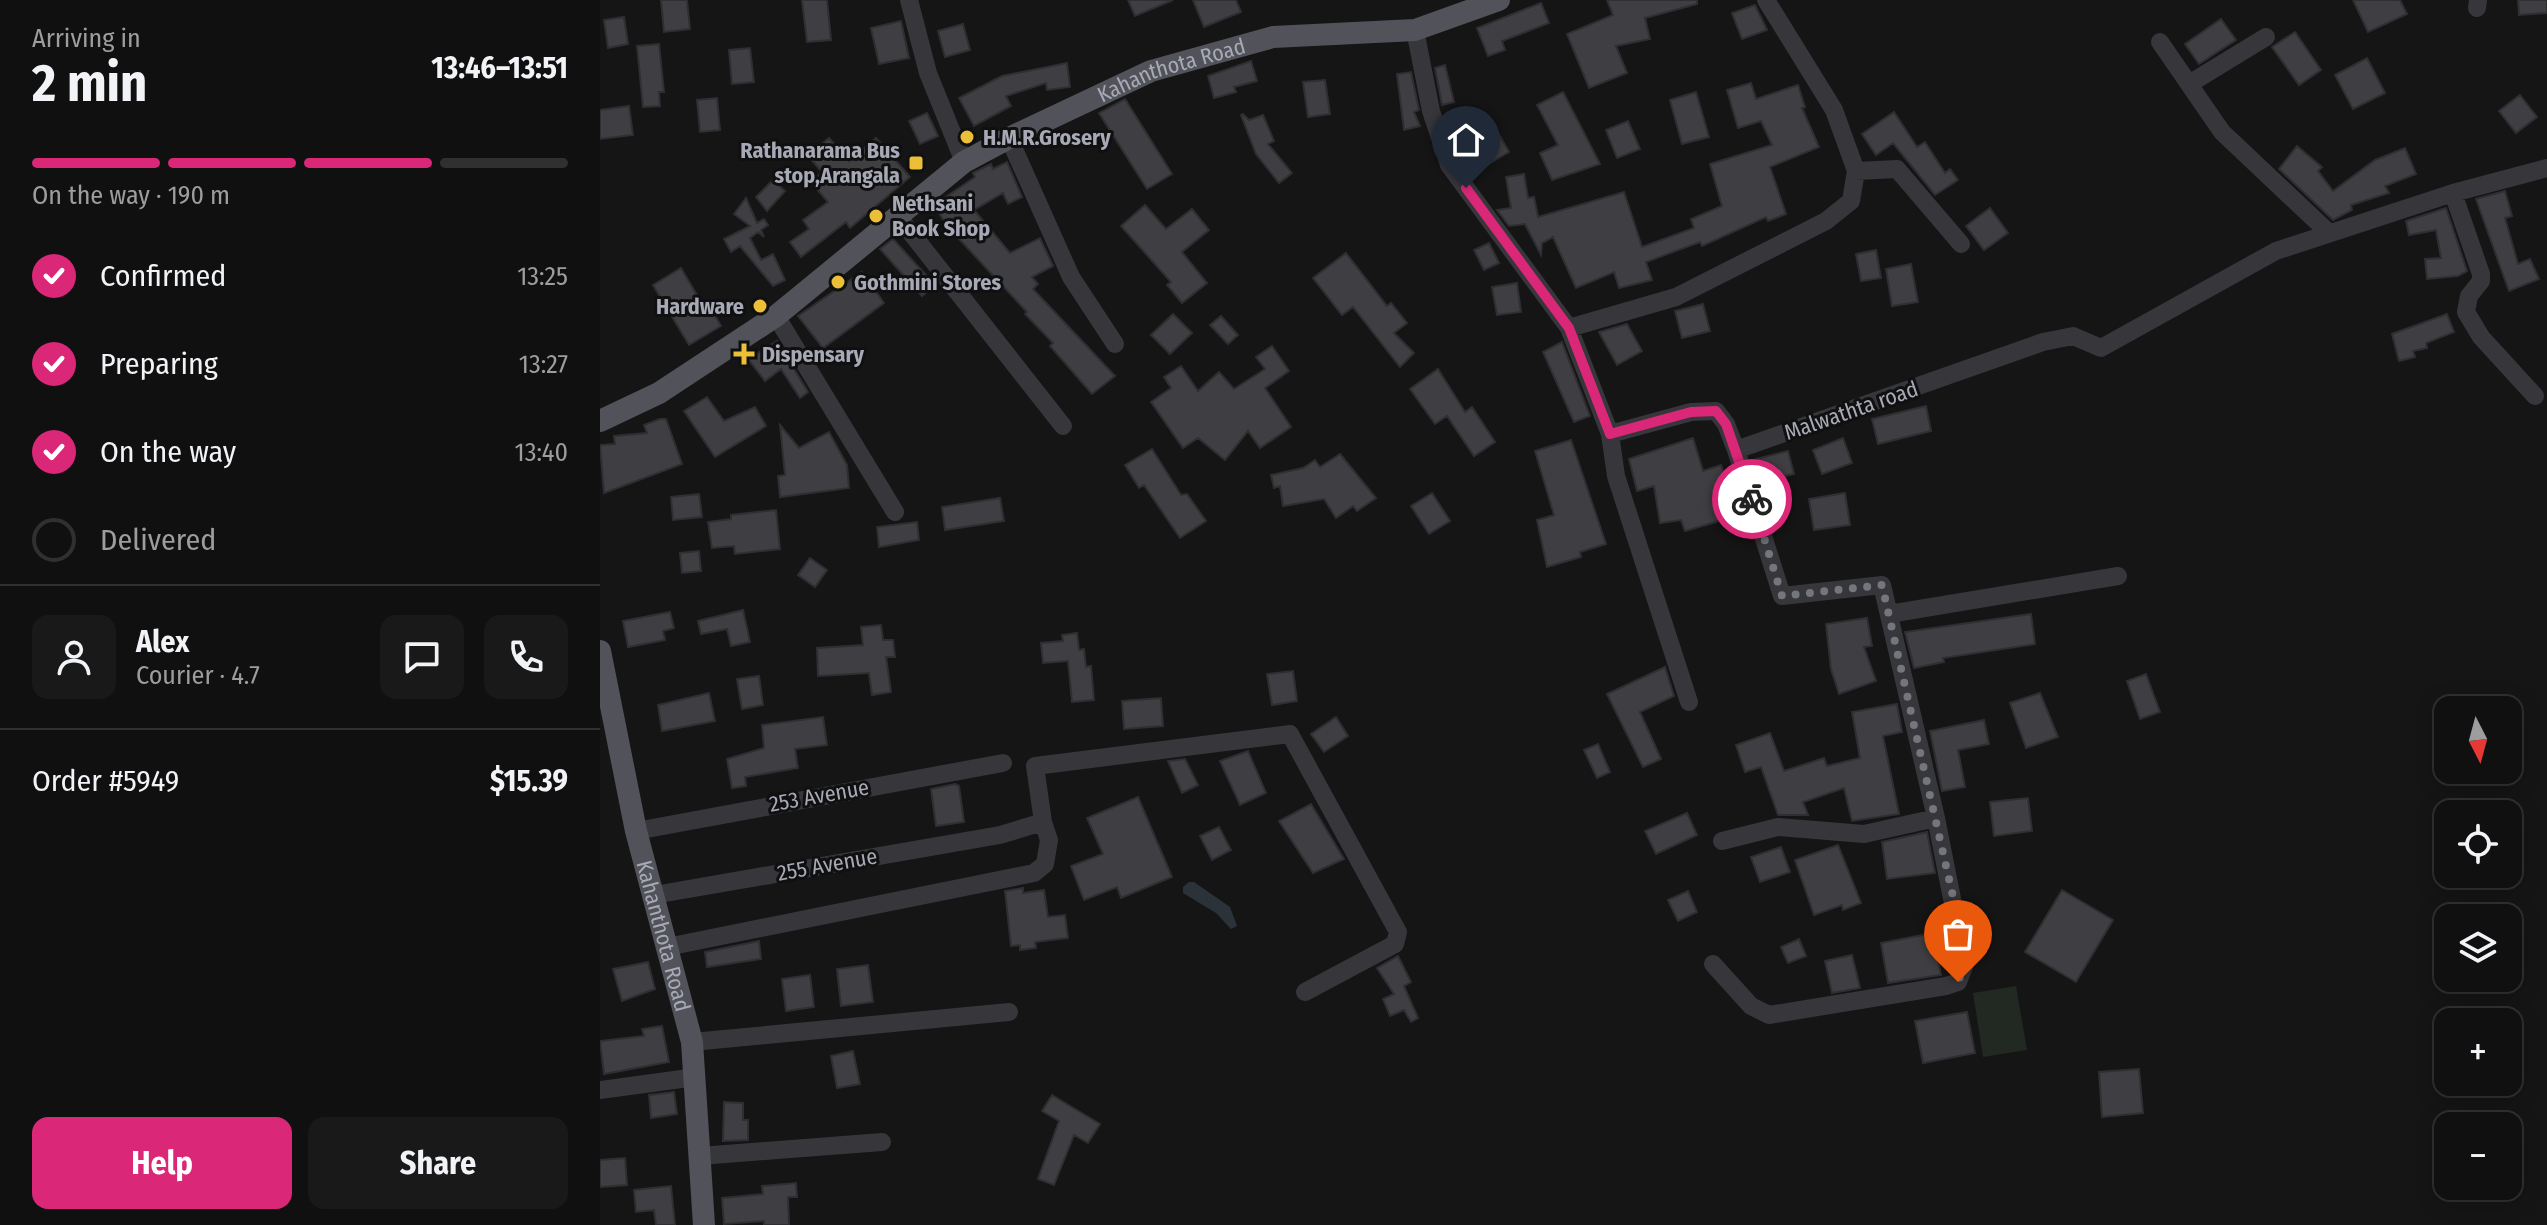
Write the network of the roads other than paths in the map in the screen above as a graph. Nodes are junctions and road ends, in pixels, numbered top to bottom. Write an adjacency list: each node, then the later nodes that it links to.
1 (909, 0): 10 (street)
2 (1499, 0): 4 (main road, Kahanthota Road)
3 (1766, 0): 12 (street)
4 (1453, 8): 5 (main road, Kahanthota Road)
5 (1415, 30): 9 (main road, Kahanthota Road); 18 (street)
6 (2266, 37): 8 (street)
7 (2160, 42): 8 (street)
8 (2189, 84): 15 (street)
9 (1009, 138): 10 (main road, Kahanthota Road); 19 (street)
10 (964, 162): 14 (main road, Kahanthota Road)
11 (2547, 168): 13 (street)
12 (1856, 171): 16 (street); 18 (street)
13 (2453, 193): 15 (street); 20 (street)
14 (897, 215): 17 (main road, Kahanthota Road); 22 (street)
15 (2328, 232): 24 (street, Malwathta road)
16 (1961, 244)
17 (776, 316): 21 (main road, Kahanthota Road); 25 (street)
18 (1569, 328): 23 (street)
19 (1115, 344)
20 (2535, 396)
21 (600, 421)
22 (1063, 426)
23 (1610, 434): 24 (street); 29 (street)
24 (1736, 450): 27 (street)
25 (895, 512)
26 (2118, 576): 27 (street)
27 (1889, 614): 31 (street)
28 (600, 651): 33 (main road, Kahanthota Road)
29 (1689, 702)
30 (1003, 763): 33 (street, 253 Avenue)
31 (1936, 818): 34 (street); 37 (street)
32 (1043, 822): 35 (street, 255 Avenue); 36 (street); 38 (street)
33 (636, 831): 35 (main road, Kahanthota Road)
34 (1722, 841)
35 (654, 895): 36 (main road, Kahanthota Road)
36 (667, 947): 40 (main road, Kahanthota Road)
37 (1713, 964)
38 (1305, 992)
39 (1009, 1012): 40 (street)
40 (692, 1042): 41 (main road, Kahanthota Road)
41 (696, 1077): 42 (street); 44 (main road, Kahanthota Road)
42 (600, 1090)
43 (882, 1142): 44 (street)
44 (700, 1156): 45 (main road, Kahanthota Road)
45 (704, 1225)

